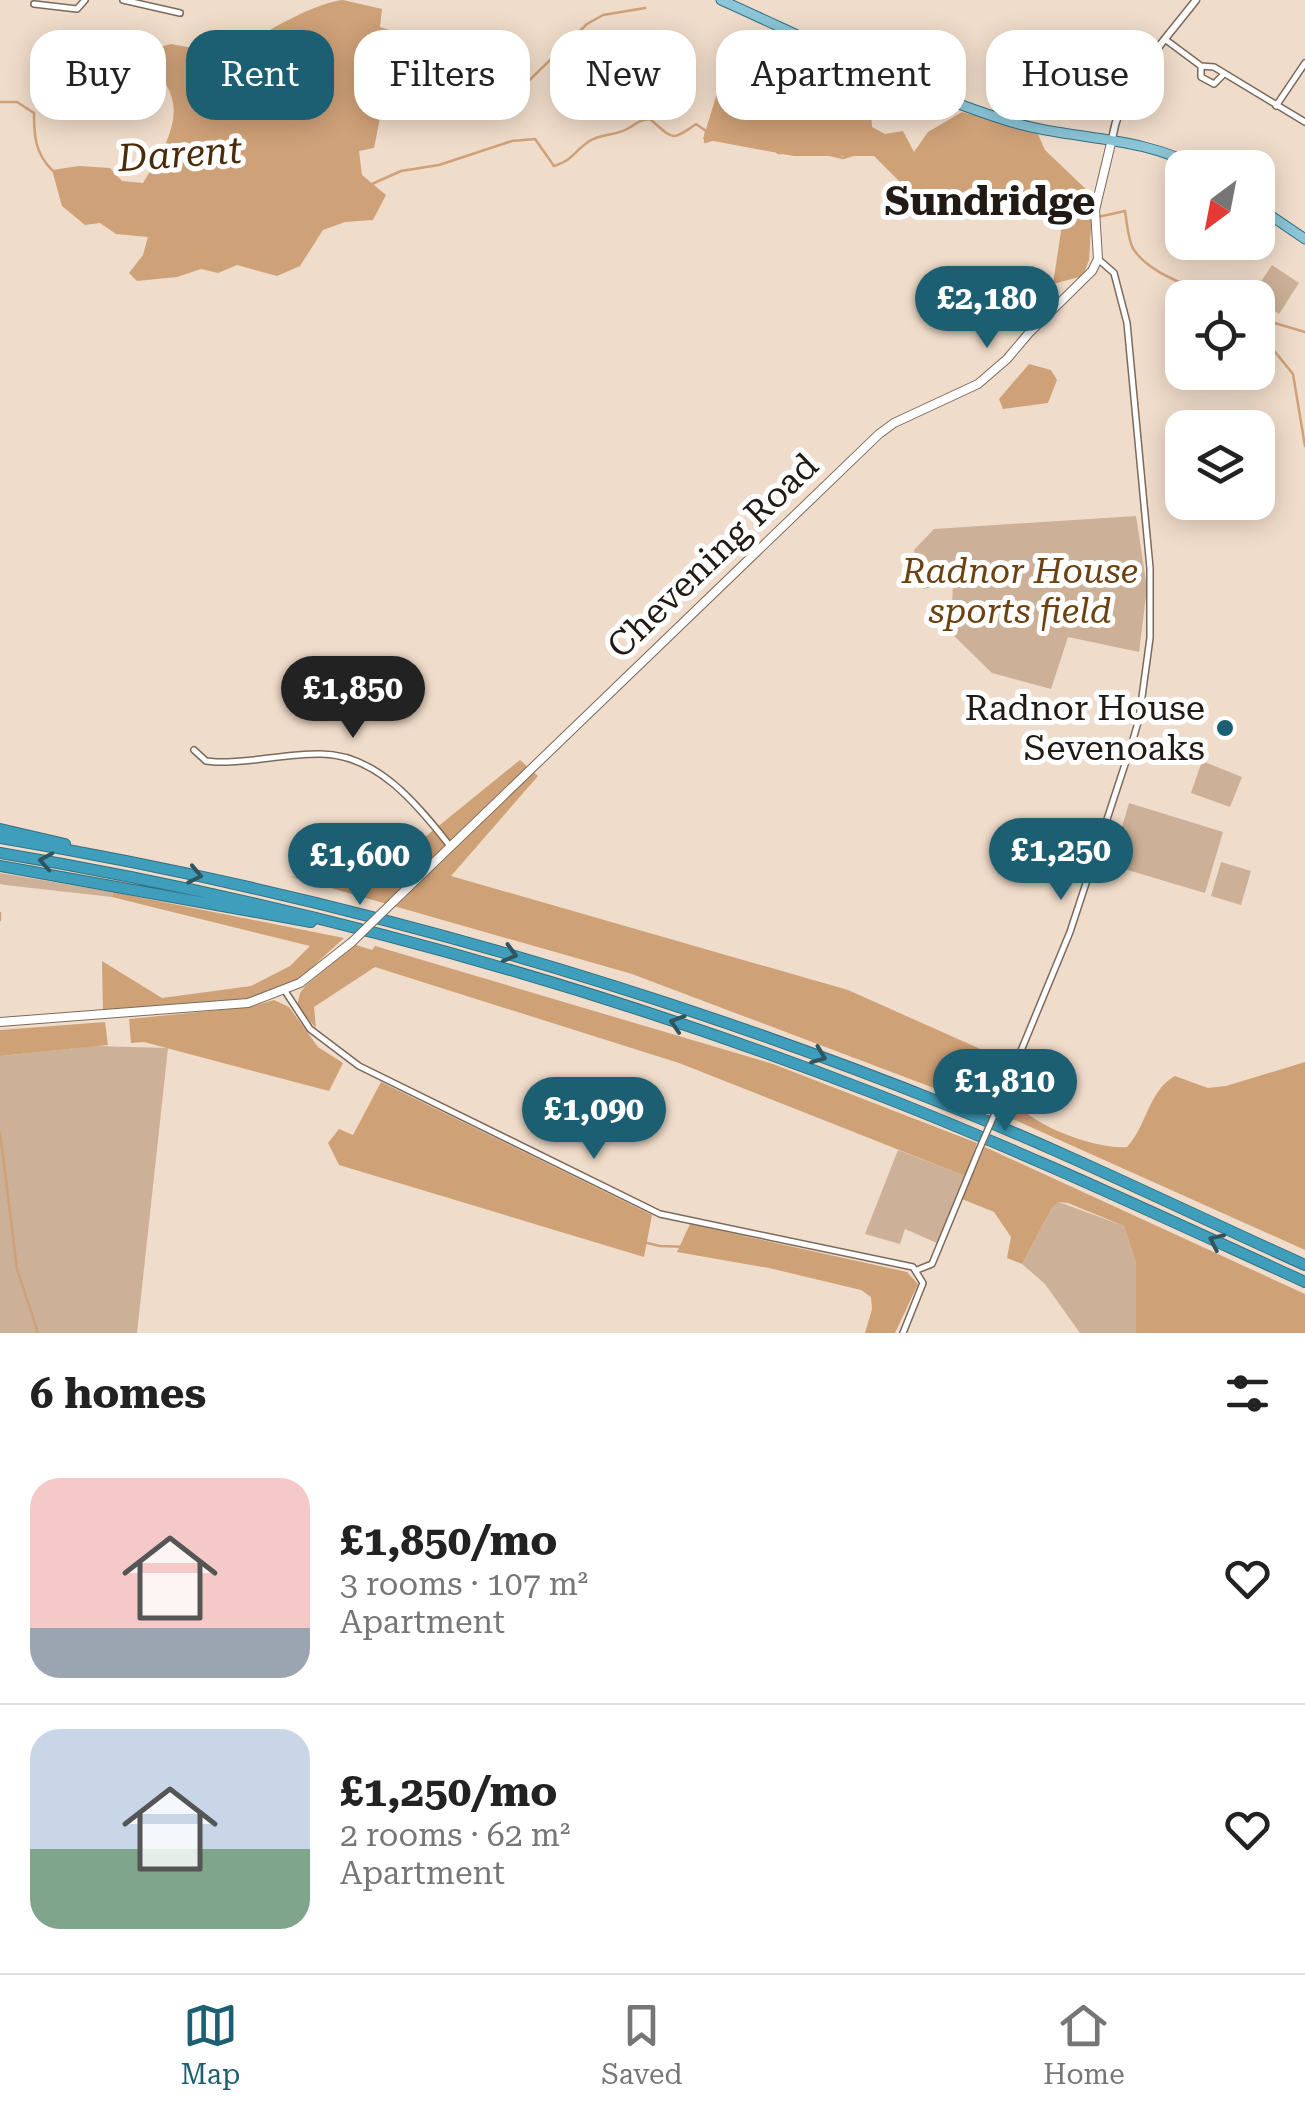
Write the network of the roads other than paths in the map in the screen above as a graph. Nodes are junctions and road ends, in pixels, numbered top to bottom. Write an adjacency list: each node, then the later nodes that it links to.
1 (85, 0): 5 (street)
2 (123, 0): 6 (street)
3 (721, 0): 13 (main road)
4 (1196, 0): 7 (street)
5 (34, 4)
6 (180, 13)
7 (1166, 40): 9 (street); 13 (street)
8 (1305, 63): 11 (street)
9 (1201, 66): 10 (street); 10 (street)
10 (1224, 74): 11 (street)
11 (1276, 106): 12 (street)
12 (1305, 122)
13 (1112, 140): 14 (main road); 17 (main road)
14 (1165, 152)
15 (1275, 219): 16 (main road)
16 (1305, 239)
17 (1098, 258): 21 (main road, Chevening Road); 28 (street, bridge)
18 (194, 750): 21 (street)
19 (0, 829): 23 (highway)
20 (0, 838): 23 (highway)
21 (450, 846): 26 (main road, Chevening Road, bridge)
22 (0, 852): 25 (highway, one-way to 22)
23 (100, 856): 29 (highway, one-way to 29)
24 (0, 866): 25 (highway)
25 (346, 927): 31 (highway, one-way to 25)
26 (285, 991): 27 (main road, Chevening Road); 30 (street)
27 (0, 1022)
28 (932, 1264): 30 (street); 32 (street)
29 (1305, 1265)
30 (917, 1270): 32 (street)
31 (1305, 1282)
32 (922, 1283): 33 (street)
33 (903, 1333)

